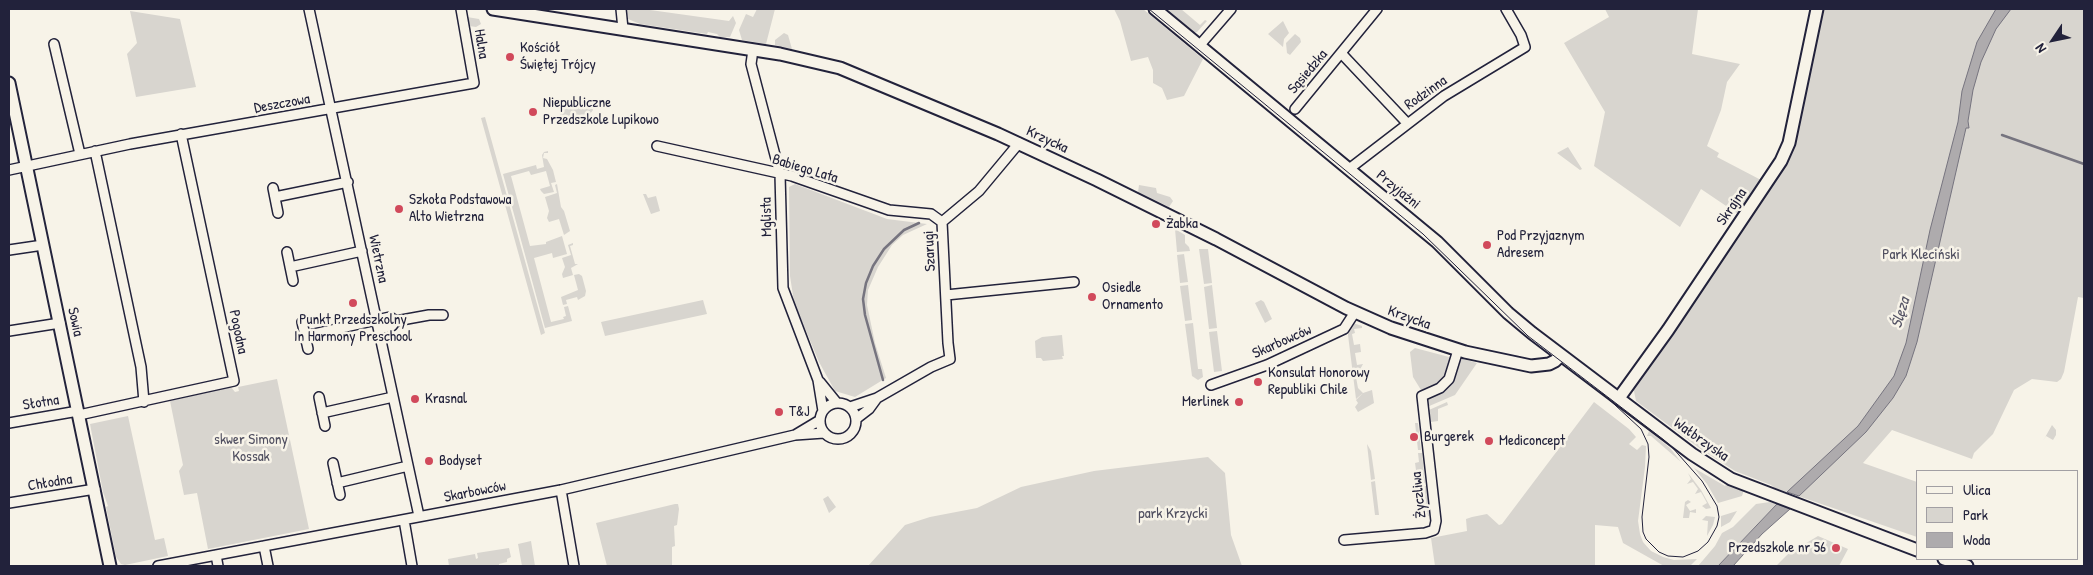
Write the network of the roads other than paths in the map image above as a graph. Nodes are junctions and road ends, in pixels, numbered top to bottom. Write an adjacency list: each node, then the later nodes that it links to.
1 (309, 9): 18 (street, Wietrzna)
2 (462, 9): 16 (street, Halna)
3 (493, 9): 10 (street, Krzycka)
4 (621, 9): 10 (street)
5 (1155, 9): 12 (street, Przyjaźni)
6 (1231, 9): 12 (street)
7 (1377, 9): 14 (street, Sąsiedzka)
8 (1506, 9): 19 (street, Rodzinna)
9 (1817, 9): 55 (street, Skrajna)
10 (623, 29): 13 (street, Krzycka)
11 (54, 44): 24 (street)
12 (1199, 46): 27 (street, Przyjaźni)
13 (753, 50): 21 (street, Krzycka); 28 (street, Mglista)
14 (1341, 54): 17 (street, Sąsiedzka); 19 (street, Sąsiedzka)
15 (9, 83): 25 (street, Sowia)
16 (474, 84): 18 (street, Deszczowa)
17 (1295, 109)
18 (330, 110): 20 (street, Deszczowa); 29 (street, Wietrzna)
19 (1407, 123): 27 (street, Rodzinna)
20 (181, 134): 23 (street, Deszczowa); 56 (street, Pogodna)
21 (1019, 143): 31 (street, Szarugi); 40 (street, Krzycka)
22 (657, 146): 28 (street, Babiego Lata)
23 (95, 151): 24 (street, Deszczowa); 56 (street)
24 (80, 154): 25 (street, Deszczowa)
25 (26, 166): 26 (street, Deszczowa); 32 (street, Sowia)
26 (9, 170)
27 (1349, 170): 49 (street, Przyjaźni)
28 (780, 174): 31 (street, Babiego Lata); 50 (street, Mglista)
29 (348, 182): 30 (street); 34 (street, Wietrzna)
30 (278, 212)
31 (942, 222): 39 (street, Szarugi)
32 (43, 245): 33 (street); 42 (street, Sowia)
33 (9, 250)
34 (362, 251): 36 (street); 44 (street, Wietrzna)
35 (287, 252): 36 (street)
36 (290, 267): 37 (street)
37 (293, 281)
38 (1074, 282): 39 (street)
39 (946, 295): 54 (street, Szarugi)
40 (1355, 312): 48 (street, Krzycka); 51 (street, Skarbowców)
41 (443, 315): 44 (street)
42 (60, 322): 45 (street); 59 (street, Sowia)
43 (302, 322): 46 (street)
44 (378, 325): 46 (street); 53 (street, Wietrzna)
45 (9, 331)
46 (306, 336): 47 (street)
47 (308, 349)
48 (1458, 350): 49 (street, Krzycka); 76 (street, Życzliwa)
49 (1560, 355): 55 (street, Przyjaźni)
50 (818, 380): 57 (street, Mglista); 61 (street, Mglista)
51 (1211, 385)
52 (319, 397): 60 (street)
53 (393, 397): 60 (street); 68 (street, Wietrzna)
54 (877, 398): 58 (street); 62 (street)
55 (1619, 398): 78 (street, Wałbrzyska)
56 (144, 402): 59 (street, Pogodna)
57 (837, 403): 58 (street); 61 (street)
58 (850, 407): 62 (street)
59 (79, 413): 63 (street, Słotna); 70 (street, Sowia)
60 (322, 413): 64 (street)
61 (822, 415): 65 (street); 66 (street, Skarbowców)
62 (856, 419): 65 (street)
63 (9, 423)
64 (325, 426)
65 (824, 433): 66 (street, Skarbowców)
66 (794, 435): 71 (street, Skarbowców)
67 (333, 463): 69 (street)
68 (408, 466): 69 (street); 74 (street, Wietrzna)
69 (337, 483): 72 (street)
70 (95, 489): 73 (street, Chłodna); 81 (street, Sowia)
71 (561, 490): 74 (street, Skarbowców); 86 (street)
72 (340, 495)
73 (9, 503)
74 (419, 516): 75 (street, Skarbowców)
75 (404, 520): 77 (street, Skarbowców); 85 (street)
76 (1344, 540)
77 (264, 546): 79 (street, Skarbowców); 84 (street)
78 (1916, 550)
79 (216, 555): 82 (street, Skarbowców); 83 (street)
80 (1950, 562): 87 (street)
81 (110, 566)
82 (158, 566)
83 (218, 566)
84 (268, 566)
85 (412, 566)
86 (574, 566)
87 (1968, 566)

